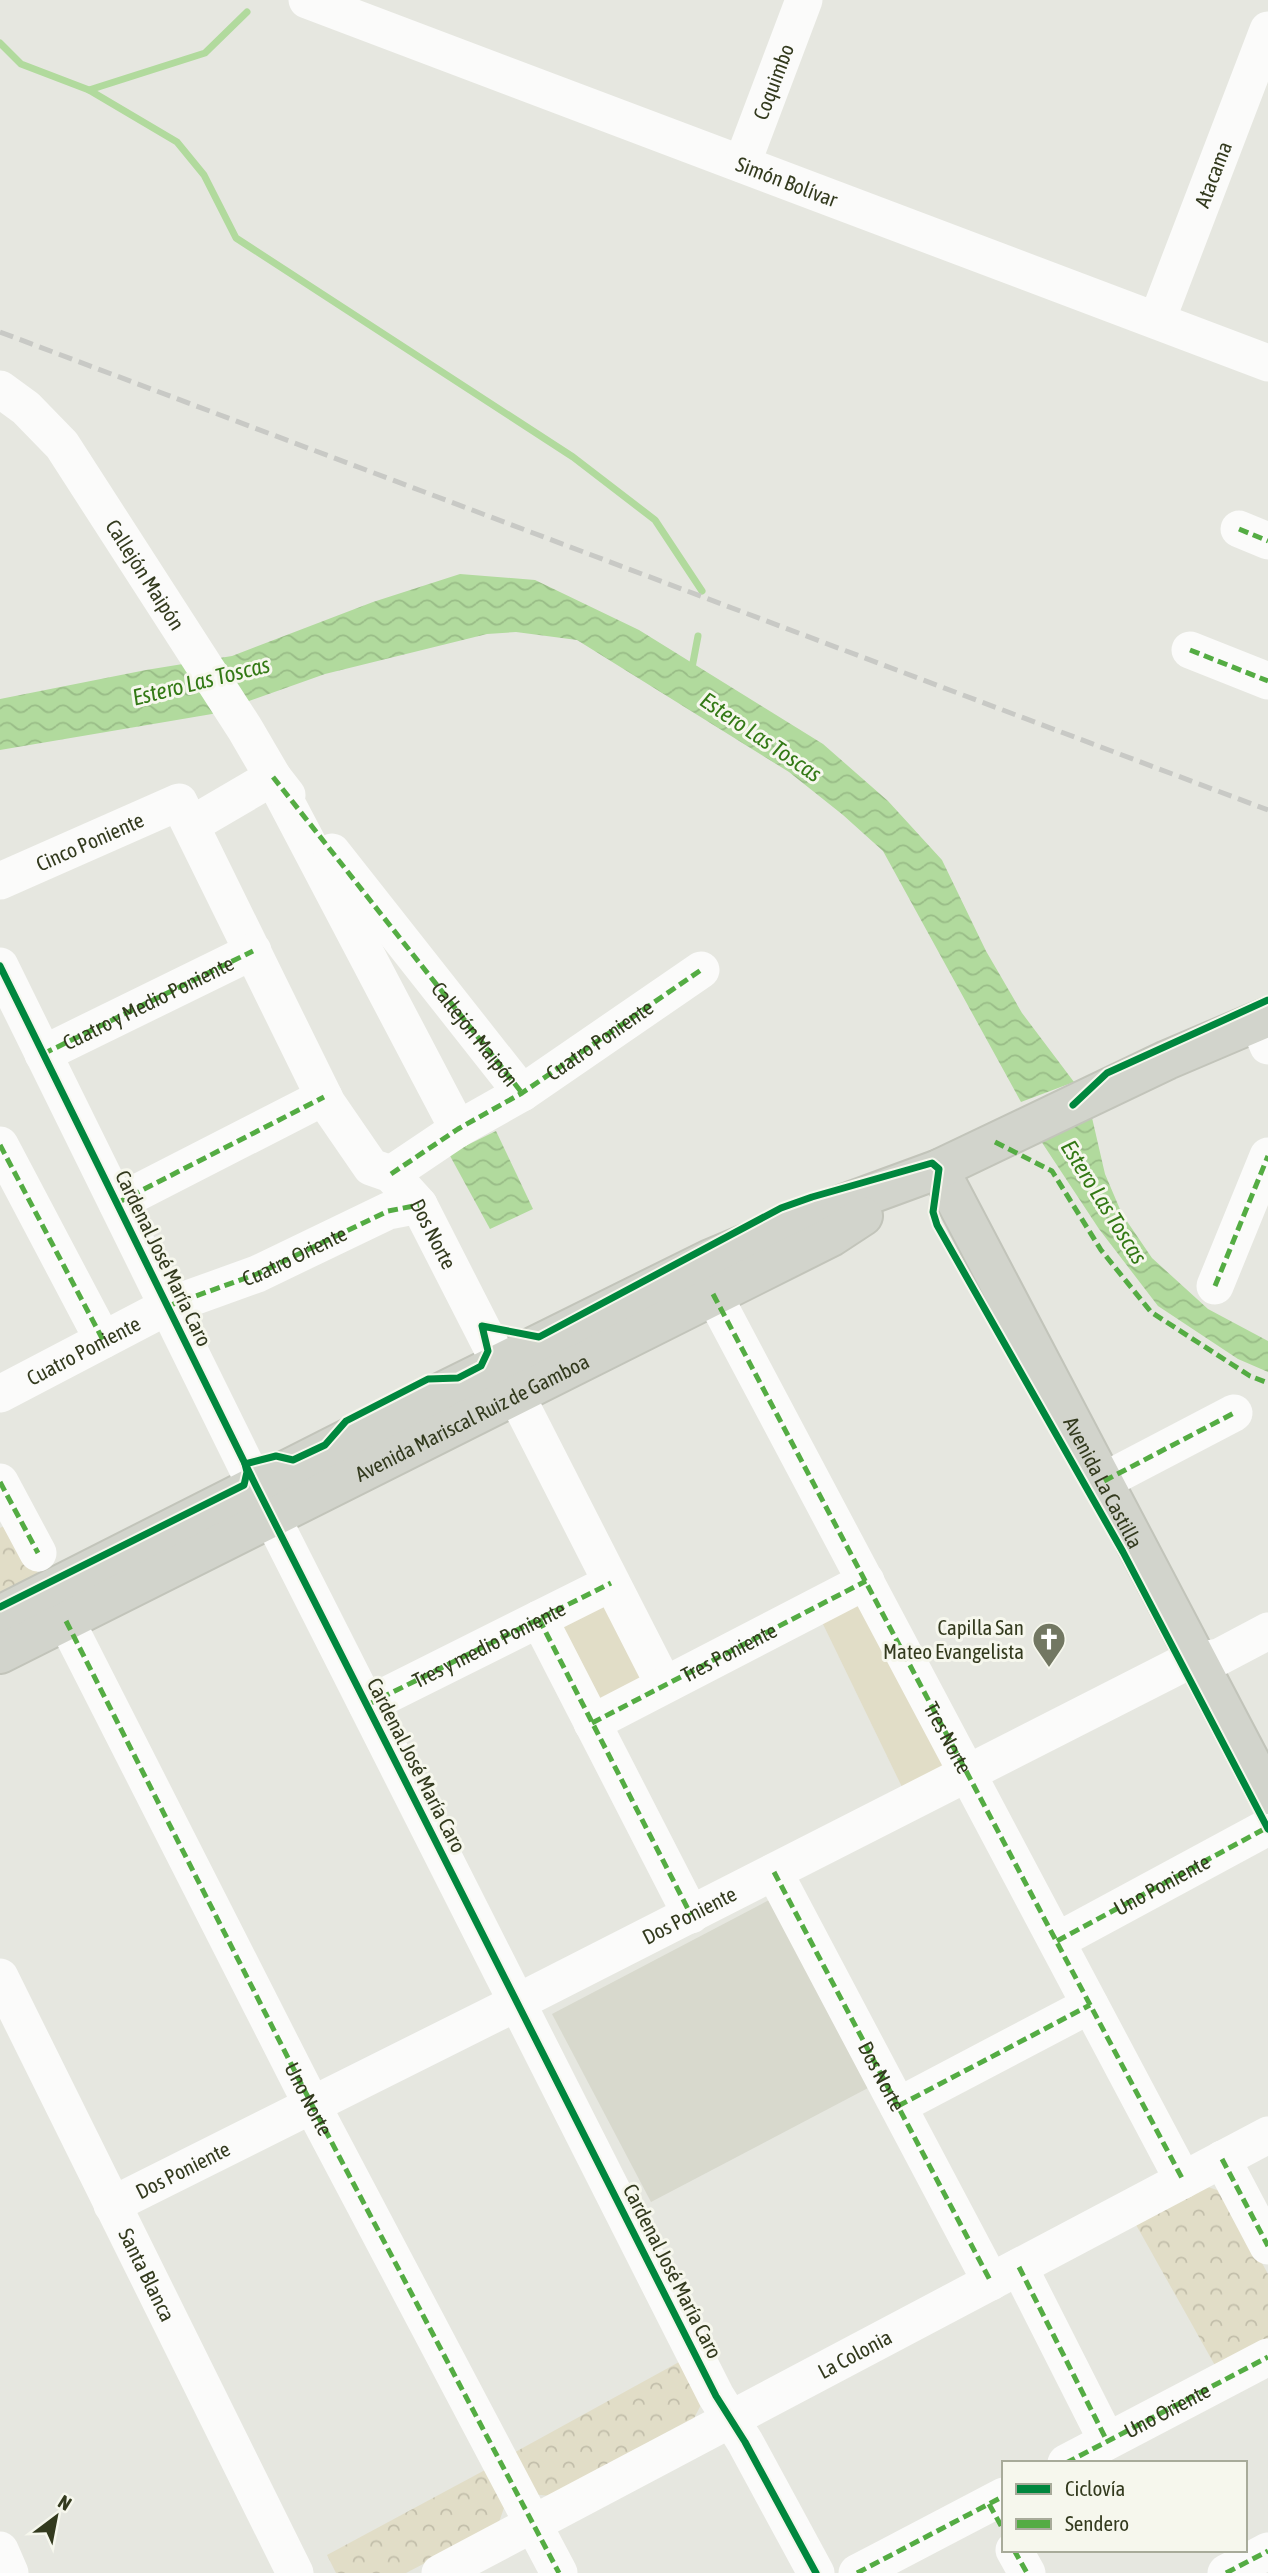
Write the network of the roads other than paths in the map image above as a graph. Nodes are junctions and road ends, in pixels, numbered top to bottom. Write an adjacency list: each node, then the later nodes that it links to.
1 (804, 0): 4 (street, Coquimbo)
2 (319, 2): 4 (street, Simón Bolívar)
3 (1268, 30): 5 (street, Atacama)
4 (742, 164): 5 (street, Simón Bolívar)
5 (1157, 320): 6 (street, Simón Bolívar)
6 (1268, 363)
7 (0, 389): 10 (street, Callejón Maipón)
8 (1190, 650): 9 (street)
9 (1268, 681)
10 (273, 777): 11 (street, Cinco Poniente); 18 (street, Callejón Maipón); 20 (street, Callejón Maipón)
11 (185, 813): 12 (street, Cinco Poniente); 13 (street, Dos Norte)
12 (0, 881)
13 (253, 951): 17 (street, Cuatro y Medio Poniente); 19 (street, Dos Norte)
14 (0, 966): 17 (street, Cardenal José María Caro)
15 (701, 970): 18 (street, Cuatro Poniente)
16 (1265, 1028): 23 (main road, Avenida Mariscal Ruiz de Gamboa)
17 (43, 1054): 25 (street, Cardenal José María Caro)
18 (522, 1093): 20 (street, Cuatro Poniente)
19 (324, 1097): 24 (street, Dos Norte); 25 (street)
20 (458, 1129): 24 (street, Cuatro Poniente)
21 (0, 1145): 30 (street)
22 (1268, 1156): 27 (street)
23 (939, 1169): 28 (main road, Avenida Mariscal Ruiz de Gamboa); 31 (main road, Avenida Mariscal Ruiz de Gamboa); 34 (main road, Avenida La Castilla)
24 (391, 1174): 26 (street, Dos Norte)
25 (117, 1203): 29 (street, Cardenal José María Caro)
26 (419, 1206): 29 (street, Cuatro Oriente); 31 (street, Dos Norte)
27 (1216, 1286)
28 (713, 1294): 31 (main road, Avenida Mariscal Ruiz de Gamboa); 38 (street, Tres Norte)
29 (168, 1306): 30 (street, Cuatro Poniente); 35 (street, Cardenal José María Caro)
30 (103, 1340): 32 (street, Cuatro Poniente)
31 (507, 1379): 35 (main road, Avenida Mariscal Ruiz de Gamboa); 39 (street, Dos Norte)
32 (0, 1394)
33 (1234, 1413): 34 (street)
34 (1104, 1481): 45 (main road, Avenida La Castilla)
35 (264, 1501): 40 (main road, Avenida Mariscal Ruiz de Gamboa); 42 (main road, Avenida Mariscal Ruiz de Gamboa); 47 (street, Cardenal José María Caro)
36 (4, 1502): 37 (street)
37 (38, 1553)
38 (866, 1581): 46 (street, Tres Poniente); 49 (street, Tres Norte)
39 (611, 1583): 41 (street, Tres y medio Poniente); 46 (street, Dos Norte)
40 (0, 1615)
41 (539, 1619): 47 (street, Tres y medio Poniente); 48 (street)
42 (66, 1621): 44 (main road, Avenida Mariscal Ruiz de Gamboa); 58 (street, Uno Norte)
43 (1268, 1631): 45 (street, Dos Poniente)
44 (0, 1654)
45 (1199, 1661): 49 (street, Dos Poniente); 50 (main road, Avenida La Castilla)
46 (664, 1685): 48 (street, Tres Poniente)
47 (367, 1705): 56 (street, Cardenal José María Caro)
48 (592, 1723): 53 (street)
49 (968, 1773): 52 (street, Dos Poniente); 54 (street, Tres Norte)
50 (1268, 1795)
51 (1268, 1827): 54 (street, Uno Poniente)
52 (774, 1872): 53 (street, Dos Poniente); 59 (street, Dos Norte)
53 (691, 1915): 56 (street, Dos Poniente)
54 (1057, 1941): 57 (street, Tres Norte)
55 (0, 1977): 63 (street, Santa Blanca)
56 (518, 2003): 58 (street, Dos Poniente); 67 (street, Cardenal José María Caro)
57 (1090, 2005): 59 (street); 62 (street, Tres Norte)
58 (312, 2105): 63 (street, Dos Poniente); 71 (street, Uno Norte)
59 (898, 2106): 65 (street, Dos Norte)
60 (1268, 2135): 61 (street, La Colonia)
61 (1222, 2159): 62 (street, La Colonia); 64 (street)
62 (1183, 2180): 65 (street, La Colonia)
63 (113, 2205): 76 (street, Santa Blanca)
64 (1268, 2246)
65 (1005, 2274): 67 (street, La Colonia); 68 (street, Dos Norte)
66 (1268, 2357): 68 (street, Uno Oriente)
67 (731, 2420): 71 (street, La Colonia); 79 (street, Cardenal José María Caro)
68 (1107, 2441): 69 (street, Uno Oriente)
69 (1070, 2461)
70 (999, 2510): 80 (street)
71 (533, 2525): 77 (street, La Colonia); 78 (street, Uno Norte)
72 (0, 2550): 75 (street)
73 (1268, 2550): 82 (street)
74 (1015, 2552): 81 (street)
75 (10, 2573)
76 (295, 2573)
77 (440, 2573)
78 (559, 2573)
79 (816, 2573)
80 (857, 2573)
81 (1027, 2573)
82 (1226, 2573)

